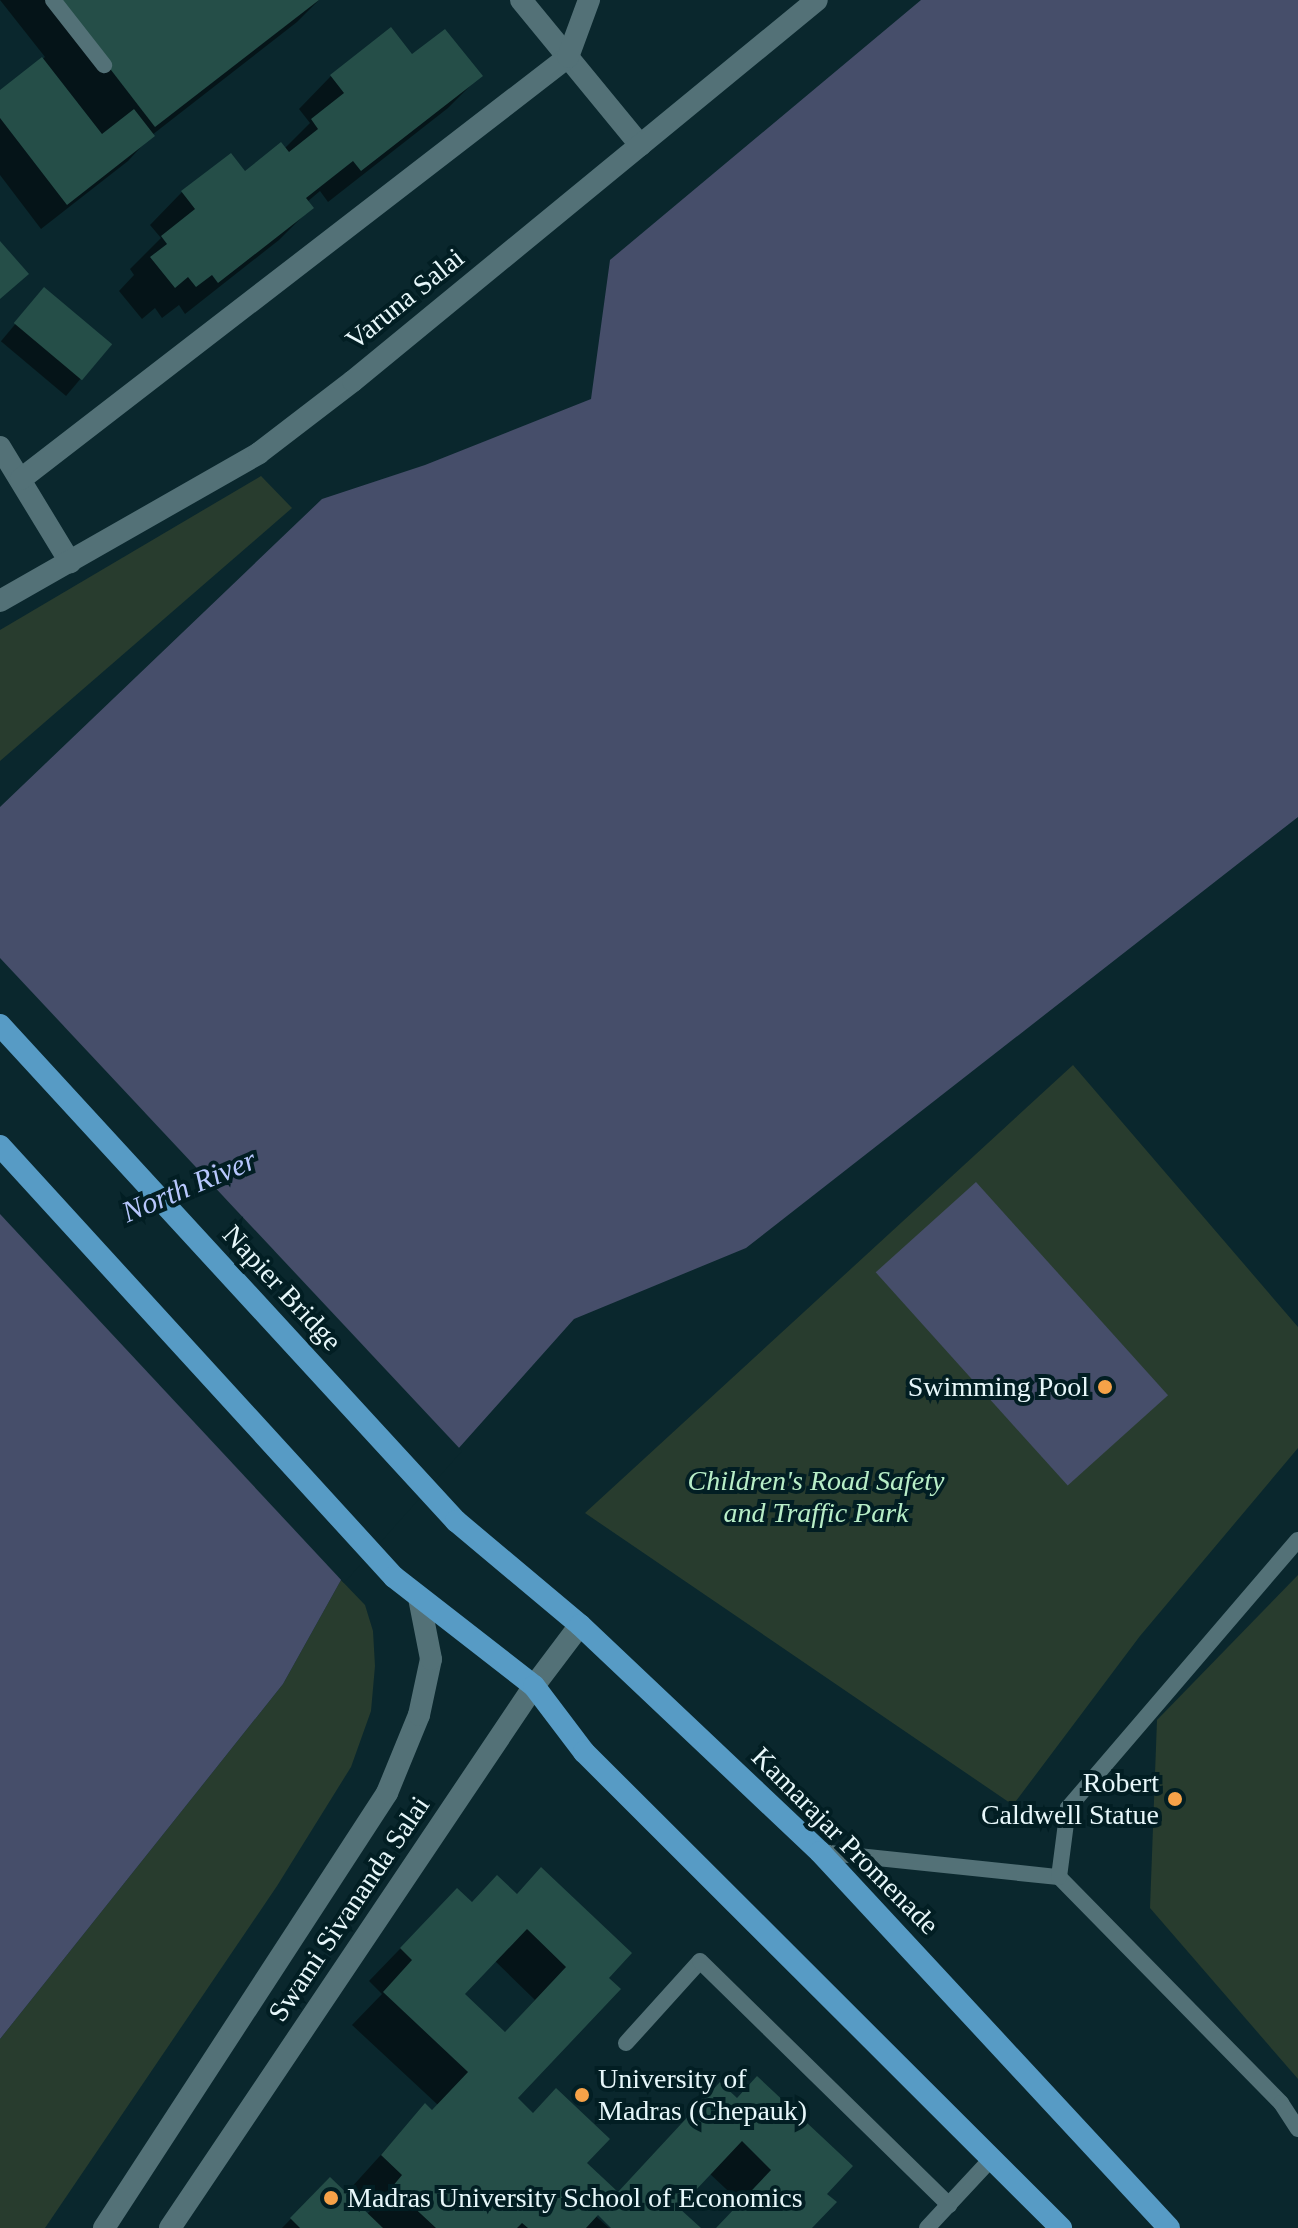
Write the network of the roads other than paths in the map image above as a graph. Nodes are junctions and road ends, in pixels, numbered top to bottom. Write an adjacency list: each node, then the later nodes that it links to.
1 (53, 0): 6 (lane)
2 (521, 0): 5 (street)
3 (589, 0): 5 (street)
4 (817, 0): 7 (street, Varuna Salai)
5 (568, 57): 7 (street); 9 (street)
6 (104, 65)
7 (640, 145): 10 (street, Varuna Salai)
8 (0, 447): 9 (street)
9 (21, 479): 10 (street)
10 (70, 562): 11 (street, Varuna Salai)
11 (0, 601)
12 (0, 1025): 14 (main road, Napier Bridge)
13 (0, 1146): 16 (main road)
14 (456, 1521): 17 (main road, Kamarajar Promenade)
15 (1298, 1540): 20 (lane)
16 (419, 1598): 18 (main road); 25 (street, Swami Sivananda Salai)
17 (580, 1625): 18 (street, Swami Sivananda Salai); 19 (main road, Kamarajar Promenade)
18 (534, 1686): 23 (main road); 26 (street, Swami Sivananda Salai)
19 (820, 1852): 20 (lane); 29 (main road, Kamarajar Promenade)
20 (1059, 1877): 22 (lane)
21 (626, 2043): 24 (lane)
22 (1298, 2129)
23 (993, 2157): 24 (lane); 28 (main road)
24 (949, 2205): 27 (lane)
25 (104, 2228)
26 (170, 2228)
27 (927, 2228)
28 (1061, 2228)
29 (1169, 2228)

